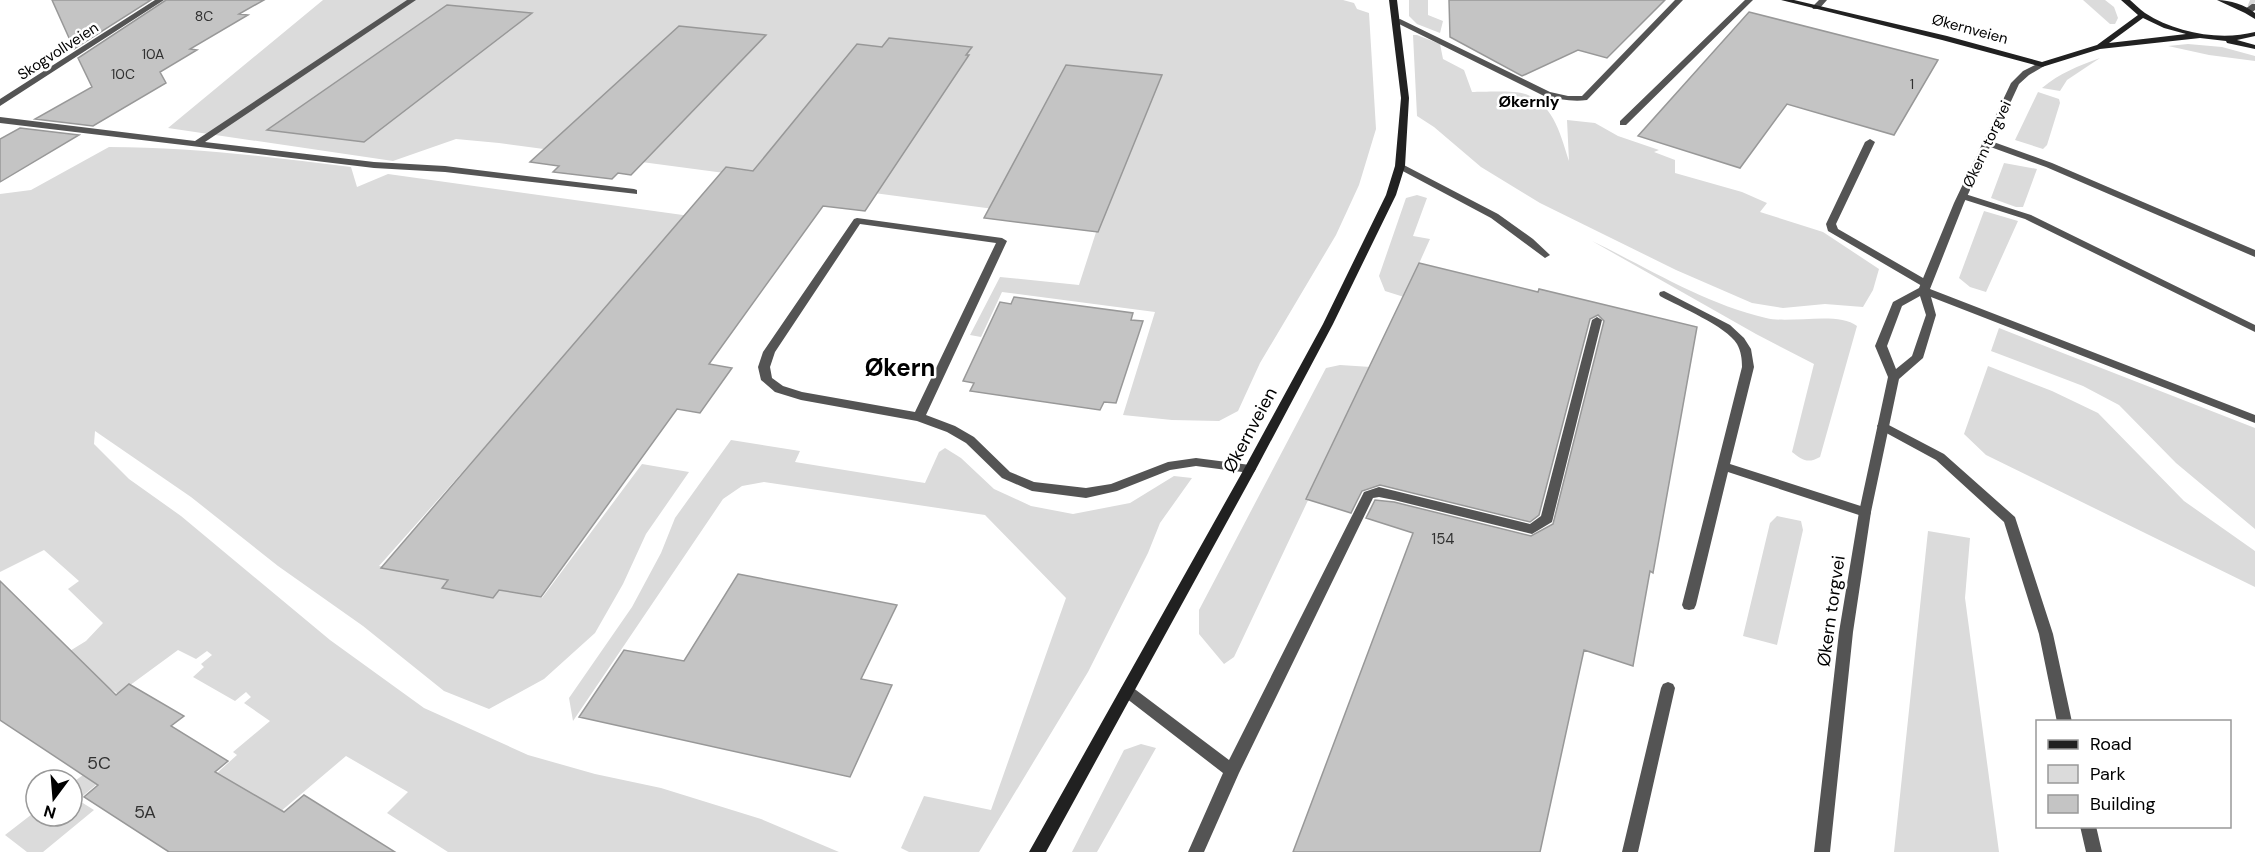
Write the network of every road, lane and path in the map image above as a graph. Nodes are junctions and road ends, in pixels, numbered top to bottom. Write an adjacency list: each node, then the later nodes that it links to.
1 (160, 0): 21 (street, Skogvollveien)
2 (412, 0): 26 (street)
3 (1393, 0): 14 (street, Økernveien)
4 (1679, 0): 14 (street)
5 (1749, 0): 23 (street)
6 (1785, 0): 10 (street, Økernveien)
7 (1823, 0): 10 (street)
8 (2220, 0): 11 (street)
9 (2129, 1): 12 (street)
10 (1815, 7): 20 (street, Økernveien)
11 (2251, 9): 13 (street)
12 (2143, 15): 16 (street); 18 (street, Økern torgvei)
13 (2255, 17)
14 (1397, 21): 27 (street, Økernveien)
15 (2255, 34): 17 (street)
16 (2202, 35): 17 (street); 18 (street, Økern torgvei)
17 (2217, 37): 19 (street)
18 (2099, 47): 20 (street, Økern torgvei)
19 (2255, 47)
20 (2042, 65): 25 (street, Økern torgvei)
21 (0, 103)
22 (0, 120): 26 (street)
23 (1623, 123)
24 (1870, 142): 32 (street)
25 (1988, 143): 29 (street, Økern torgvei); 30 (street)
26 (196, 144): 28 (street)
27 (1400, 166): 31 (street); 41 (street, Økernveien)
28 (634, 192)
29 (1962, 196): 32 (street, Økern torgvei); 35 (street)
30 (2255, 254)
31 (1545, 255)
32 (1925, 287): 36 (street); 36 (street); 38 (street)
33 (1664, 294): 40 (street)
34 (1597, 320): 47 (street)
35 (2255, 329)
36 (1894, 377): 39 (street, Økern torgvei)
37 (919, 417): 37 (street); 41 (street)
38 (2255, 419)
39 (1883, 426): 42 (street, Økern torgvei); 46 (street)
40 (1723, 466): 42 (street); 43 (street)
41 (1250, 469): 45 (street, Økernveien)
42 (1865, 512): 52 (street, Økern torgvei)
43 (1689, 605)
44 (1668, 688): 51 (street)
45 (1127, 691): 47 (street); 49 (street, Økernveien)
46 (2065, 720)
47 (1232, 771): 50 (street)
48 (2088, 828): 53 (street)
49 (1037, 852)
50 (1196, 852)
51 (1630, 852)
52 (1822, 852)
53 (2094, 852)

